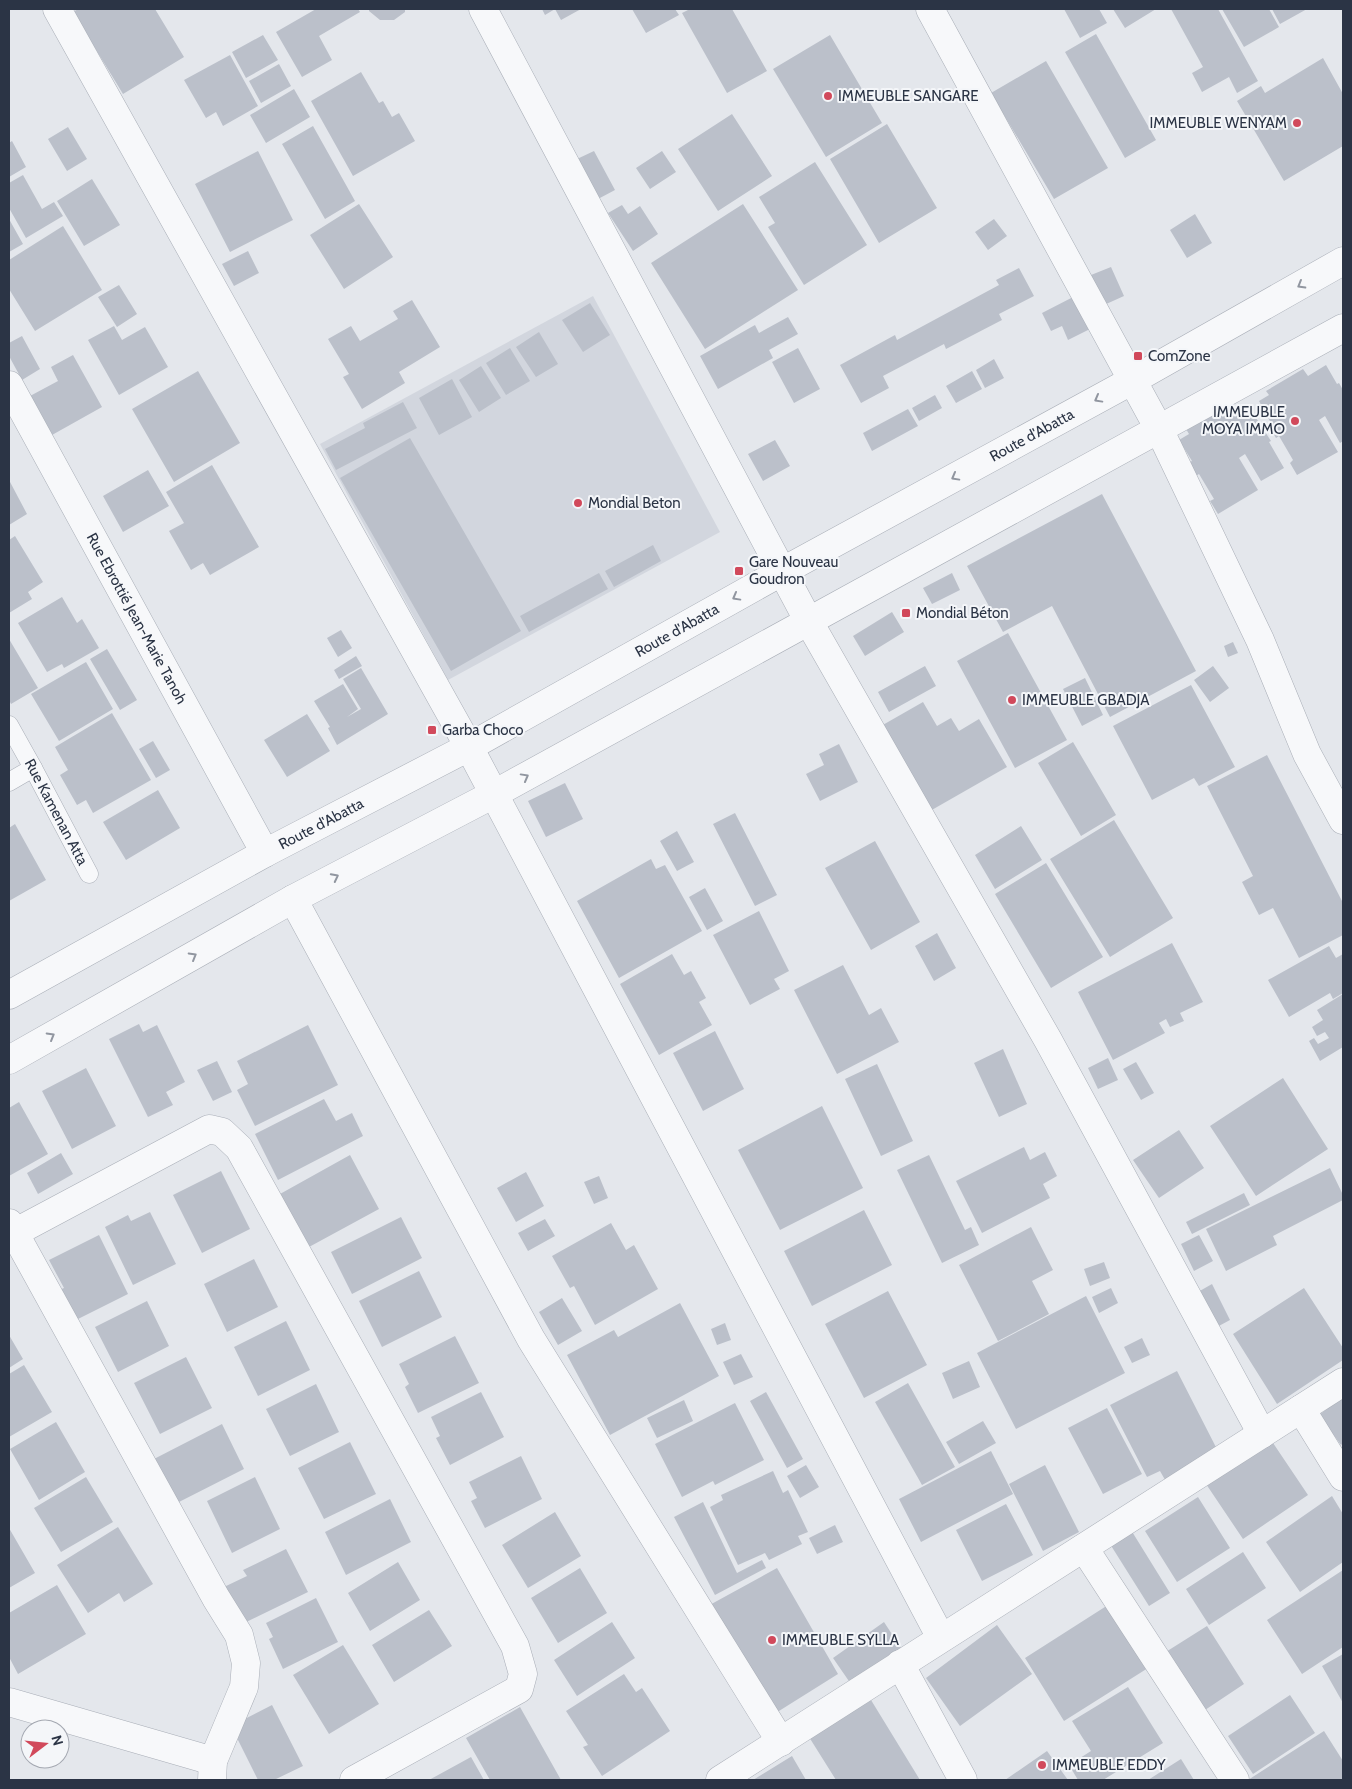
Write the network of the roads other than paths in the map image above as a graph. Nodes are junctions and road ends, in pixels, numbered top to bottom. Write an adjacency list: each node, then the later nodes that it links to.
1 (58, 9): 12 (street)
2 (483, 9): 9 (street)
3 (930, 9): 6 (street)
4 (1343, 261): 6 (street, Route d'Abatta, one-way to 6)
5 (1343, 328): 8 (street)
6 (1133, 380): 8 (street); 9 (street, Route d'Abatta, one-way to 9)
7 (9, 385): 17 (street, Rue Ebrottié Jean-Marie Tanoh)
8 (1159, 429): 10 (street); 16 (street)
9 (783, 571): 10 (street); 12 (street, Route d'Abatta, one-way to 12)
10 (809, 622): 15 (street, one-way to 10); 25 (street)
11 (9, 725): 13 (lane, Rue Kamenan Atta)
12 (469, 747): 15 (street); 17 (street, Route d'Abatta)
13 (33, 768): 14 (lane); 18 (lane, Rue Kamenan Atta)
14 (9, 782)
15 (494, 794): 19 (street, one-way to 15); 28 (street)
16 (1343, 820)
17 (265, 853): 20 (street, Route d'Abatta)
18 (89, 874)
19 (293, 899): 21 (street, one-way to 19); 31 (street)
20 (9, 995)
21 (9, 1060)
22 (12, 1228): 32 (street); 33 (street)
23 (1343, 1382): 24 (street)
24 (1301, 1409): 25 (street); 26 (street)
25 (1262, 1434): 27 (street)
26 (1343, 1477)
27 (1084, 1548): 28 (street); 36 (street)
28 (941, 1638): 29 (street)
29 (900, 1664): 31 (street); 35 (street)
30 (9, 1702): 32 (street)
31 (781, 1742): 34 (street)
32 (213, 1771)
33 (354, 1780)
34 (720, 1780)
35 (963, 1780)
36 (1235, 1780)

